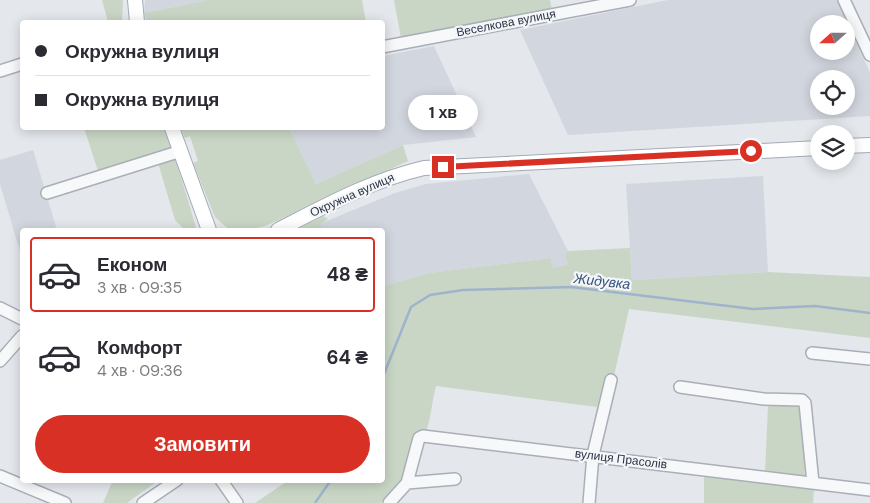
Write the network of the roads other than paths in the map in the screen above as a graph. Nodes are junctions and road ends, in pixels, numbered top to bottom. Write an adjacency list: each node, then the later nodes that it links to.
1 (135, 0): 4 (main road)
2 (630, 0): 5 (street, Веселкова вулиця)
3 (844, 0): 6 (street)
4 (137, 20)
5 (385, 46)
6 (870, 55)
7 (20, 65): 8 (street)
8 (0, 71)
9 (173, 130): 13 (main road)
10 (870, 145): 11 (main road)
11 (855, 146)
12 (810, 148): 16 (main road, Окружна вулиця)
13 (181, 151): 14 (street); 15 (main road)
14 (47, 193)
15 (208, 228)
16 (282, 228)
17 (0, 308): 18 (street)
18 (20, 318)
19 (20, 338): 22 (street)
20 (812, 353): 21 (street)
21 (870, 359)
22 (0, 361)
23 (611, 380): 25 (street)
24 (680, 387): 28 (street)
25 (594, 455): 28 (street, вулиця Прасолів); 31 (street, вулиця Прасолів); 37 (street)
26 (0, 476): 33 (street)
27 (455, 479): 31 (street)
28 (813, 482): 32 (street, вулиця Прасолів)
29 (173, 483): 34 (street)
30 (223, 483): 35 (street)
31 (407, 483): 36 (street)
32 (870, 490)
33 (65, 503)
34 (142, 503)
35 (237, 503)
36 (389, 503)
37 (589, 503)

